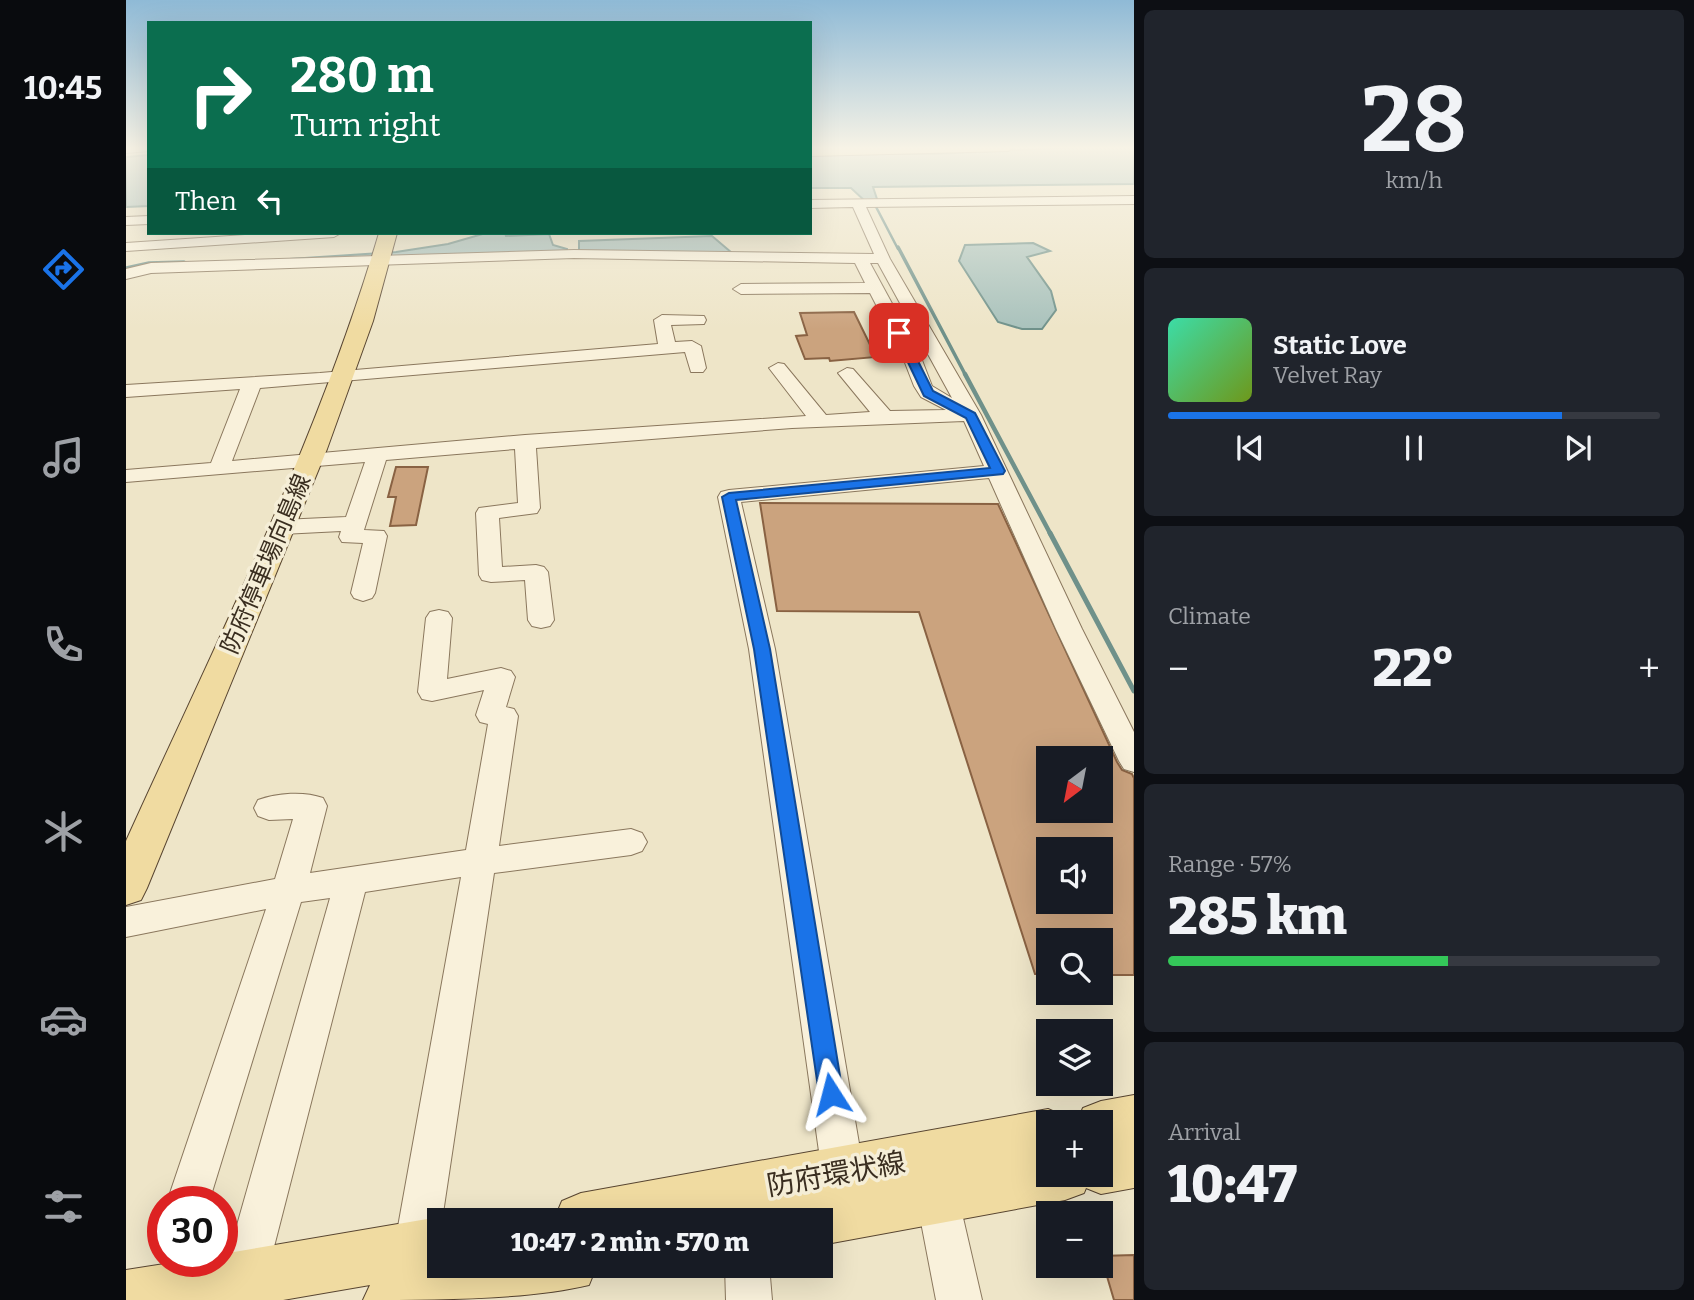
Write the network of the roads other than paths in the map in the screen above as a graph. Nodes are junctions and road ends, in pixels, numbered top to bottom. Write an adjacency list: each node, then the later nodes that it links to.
1 (860, 208): 9 (street)
2 (147, 220): 3 (street)
3 (126, 221)
4 (304, 235): 5 (street)
5 (126, 247)
6 (571, 249): 7 (street); 8 (street)
7 (383, 251): 10 (street); 18 (main road, 防府停車場向島線)
8 (860, 259): 9 (street); 12 (street)
9 (883, 259): 21 (street)
10 (126, 274)
11 (741, 289): 12 (street)
12 (876, 289): 21 (street)
13 (698, 320): 14 (street)
14 (667, 348): 15 (street); 18 (street)
15 (697, 368)
16 (778, 368): 23 (street)
17 (848, 373): 22 (street)
18 (343, 375): 19 (street); 26 (main road, 防府停車場向島線)
19 (252, 383): 20 (street); 27 (street)
20 (126, 391)
21 (971, 415): 22 (street); 28 (street)
22 (884, 416): 23 (street)
23 (820, 420): 24 (street)
24 (525, 442): 25 (street); 34 (street)
25 (378, 455): 26 (street); 30 (street)
26 (310, 461): 27 (street); 31 (main road, 防府停車場向島線)
27 (219, 469): 29 (street)
28 (998, 471): 35 (street); 48 (street)
29 (126, 476)
30 (356, 523): 31 (street); 32 (street)
31 (282, 527): 40 (main road, 防府停車場向島線)
32 (363, 593)
33 (439, 618): 38 (street)
34 (541, 620)
35 (1134, 761)
36 (270, 808): 41 (street)
37 (631, 842): 38 (street)
38 (480, 860): 39 (street); 52 (street)
39 (351, 882): 41 (street); 56 (street)
40 (126, 888)
41 (288, 892): 42 (street); 50 (street)
42 (126, 922)
43 (1134, 1120): 44 (main road)
44 (1113, 1124)
45 (1036, 1137): 48 (main road, 防府環状線)
46 (1134, 1162): 47 (main road)
47 (1113, 1166)
48 (843, 1173): 53 (main road, 防府環状線)
49 (1036, 1179): 51 (main road, 防府環状線)
50 (193, 1186)
51 (937, 1196): 54 (main road, 防府環状線); 62 (street)
52 (433, 1208)
53 (648, 1208)
54 (833, 1215)
55 (427, 1247): 56 (main road)
56 (244, 1278): 59 (main road)
57 (504, 1278): 60 (main road)
58 (748, 1278): 61 (street)
59 (151, 1285)
60 (394, 1300)
61 (750, 1300)
62 (959, 1300)

